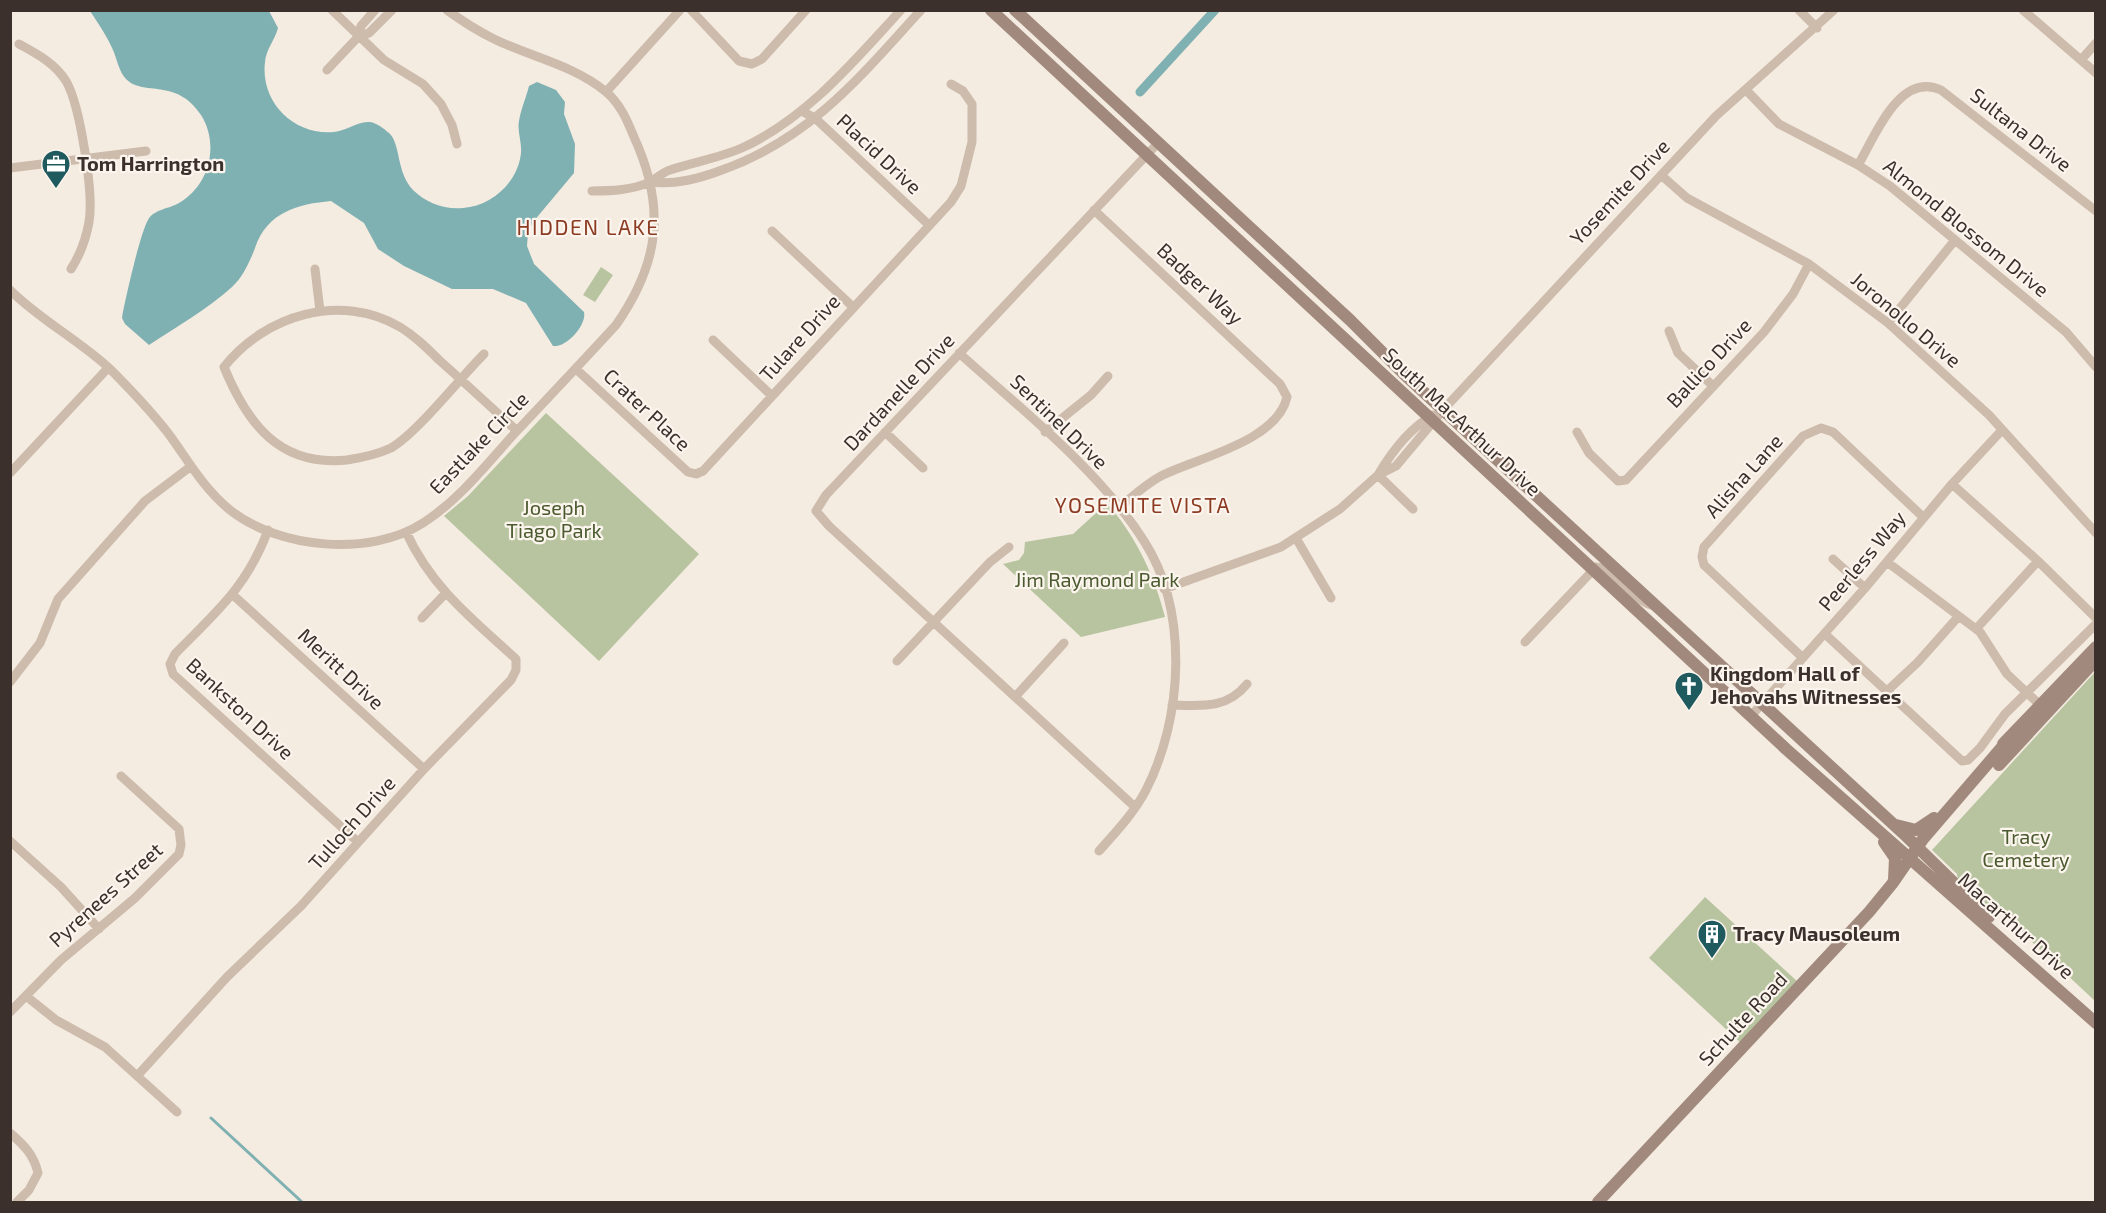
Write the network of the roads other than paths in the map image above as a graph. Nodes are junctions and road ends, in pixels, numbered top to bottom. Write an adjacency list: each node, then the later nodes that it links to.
1 (332, 10): 16 (street)
2 (375, 10): 16 (street)
3 (392, 10): 16 (street)
4 (447, 10): 24 (street, Eastlake Circle)
5 (680, 10): 24 (street)
6 (691, 10): 7 (street)
7 (806, 10)
8 (901, 10): 25 (street)
9 (921, 10): 26 (street)
10 (991, 10): 30 (main road, South MacArthur Drive)
11 (1015, 10): 27 (main road, South MacArthur Drive)
12 (1799, 10): 15 (street)
13 (1834, 10): 15 (street, Yosemite Drive)
14 (2023, 10): 19 (street)
15 (1817, 27): 23 (street, Yosemite Drive)
16 (358, 37): 20 (street); 28 (street)
17 (2096, 43): 19 (street)
18 (19, 44): 31 (street)
19 (2081, 60): 21 (street)
20 (327, 70)
21 (2096, 73)
22 (951, 84): 39 (street, Tulare Drive)
23 (1746, 90): 32 (street, Almond Blossom Drive); 34 (street, Yosemite Drive)
24 (606, 92): 35 (street, Eastlake Circle)
25 (802, 111): 26 (street, Placid Drive); 35 (street)
26 (816, 119): 35 (street); 39 (street, Placid Drive)
27 (1158, 143): 30 (street, Dardanelle Drive); 60 (main road, South MacArthur Drive)
28 (457, 144)
29 (146, 151): 31 (street)
30 (1147, 154): 37 (street, Dardanelle Drive); 61 (main road, South MacArthur Drive)
31 (84, 158): 33 (street); 43 (street)
32 (1858, 165): 38 (street, Sultana Drive); 41 (street, Almond Blossom Drive)
33 (10, 168)
34 (1661, 175): 42 (street, Joronollo Drive); 60 (street, Yosemite Drive)
35 (650, 182): 36 (street); 55 (street, Eastlake Circle)
36 (592, 191)
37 (1094, 210): 51 (street, Dardanelle Drive); 73 (street, Badger Way)
38 (2096, 211)
39 (929, 225): 46 (street, Tulare Drive)
40 (772, 231): 46 (street)
41 (1955, 240): 48 (street); 53 (street, Almond Blossom Drive)
42 (1809, 264): 48 (street, Joronollo Drive); 58 (street, Ballico Drive)
43 (71, 269)
44 (315, 269): 47 (street)
45 (13, 297): 54 (street, Eastlake Circle)
46 (853, 307): 59 (street, Tulare Drive)
47 (320, 311): 57 (street); 57 (street)
48 (1888, 323): 62 (street, Joronollo Drive)
49 (1670, 331): 58 (street)
50 (713, 340): 59 (street)
51 (959, 353): 64 (street, Dardanelle Drive); 65 (street, Sentinel Drive)
52 (484, 354): 57 (street)
53 (2096, 367)
54 (108, 368): 67 (street, Eastlake Circle); 69 (street)
55 (576, 369): 63 (street, Eastlake Circle); 70 (street, Crater Place)
56 (1108, 376): 65 (street)
57 (460, 378): 63 (street)
58 (1712, 385): 66 (street, Ballico Drive)
59 (772, 396): 70 (street, Tulare Drive)
60 (1443, 410): 61 (street, Yosemite Drive); 90 (main road, South MacArthur Drive)
61 (1431, 421): 71 (street, Yosemite Drive); 84 (main road, South MacArthur Drive)
62 (2002, 430): 72 (street, Peerless Way); 78 (street, Joronollo Drive)
63 (517, 431): 77 (street, Eastlake Circle)
64 (885, 432): 68 (street); 94 (street, Dardanelle Drive)
65 (1045, 432): 73 (street, Sentinel Drive)
66 (1577, 432)
67 (190, 467): 76 (street, Eastlake Circle); 104 (street)
68 (923, 468)
69 (10, 473)
70 (696, 474)
71 (1378, 475): 74 (street); 79 (street, Yosemite Drive)
72 (1952, 484): 75 (street, Peerless Way); 82 (street)
73 (1120, 507): 86 (street, Sentinel Drive)
74 (1413, 509)
75 (1923, 517): 83 (street, Peerless Way); 101 (street, Alisha Lane)
76 (268, 530): 77 (street, Eastlake Circle); 88 (street)
77 (406, 532): 87 (street, Tulloch Drive)
78 (2096, 533)
79 (1296, 538): 86 (street, Yosemite Drive); 89 (street)
80 (1009, 547): 94 (street)
81 (1833, 560): 85 (street)
82 (2038, 561): 93 (street); 96 (street)
83 (1887, 562): 85 (street, Peerless Way); 91 (street)
84 (1592, 569): 90 (street); 98 (street); 112 (main road, South MacArthur Drive)
85 (1865, 588): 97 (street, Peerless Way)
86 (1164, 589): 110 (street, Sentinel Drive)
87 (445, 594): 92 (street); 114 (street, Tulloch Drive)
88 (233, 595): 114 (street, Meritt Drive); 120 (street, Bankston Drive)
89 (1331, 598)
90 (1657, 607): 109 (main road, South MacArthur Drive)
91 (1958, 617): 96 (street); 106 (street)
92 (422, 618)
93 (2096, 618)
94 (934, 623): 103 (street); 108 (street)
95 (2096, 624): 107 (street)
96 (1976, 629): 107 (street)
97 (1824, 634): 101 (street, Peerless Way); 106 (street)
98 (1525, 642)
99 (1064, 643): 108 (street)
100 (2096, 646): 111 (main road)
101 (1803, 658): 109 (street, Peerless Way)
102 (2096, 660): 122 (main road, Schulte Road)
103 (897, 661)
104 (10, 682)
105 (1247, 684): 110 (street)
106 (1887, 691): 107 (street)
107 (2026, 693): 111 (street)
108 (1015, 697): 117 (street)
109 (1762, 704): 112 (street, Peerless Way); 118 (main road, South MacArthur Drive)
110 (1172, 705): 117 (street, Sentinel Drive)
111 (2040, 705): 113 (main road)
112 (1751, 716): 116 (main road, South MacArthur Drive)
113 (2009, 739): 118 (main road); 122 (main road, Schulte Road)
114 (424, 770): 120 (street, Tulloch Drive)
115 (121, 776): 124 (street, Pyrenees Street)
116 (1851, 804): 122 (main road, South MacArthur Drive); 123 (main road)
117 (1135, 807): 121 (street, Sentinel Drive)
118 (1890, 821): 122 (main road, South MacArthur Drive)
119 (10, 841): 124 (street)
120 (358, 842): 129 (street, Tulloch Drive)
121 (1100, 851)
122 (1916, 852): 123 (main road, Schulte Road); 127 (main road, Macarthur Drive); 128 (main road, Macarthur Drive)
123 (1892, 884): 133 (main road, Schulte Road)
124 (99, 929): 125 (street, Pyrenees Street)
125 (26, 996): 126 (street, Pyrenees Street); 129 (street)
126 (10, 1012)
127 (2096, 1015)
128 (2096, 1023)
129 (138, 1075): 130 (street)
130 (177, 1112)
131 (10, 1133): 132 (street)
132 (17, 1203)
133 (1598, 1203)

